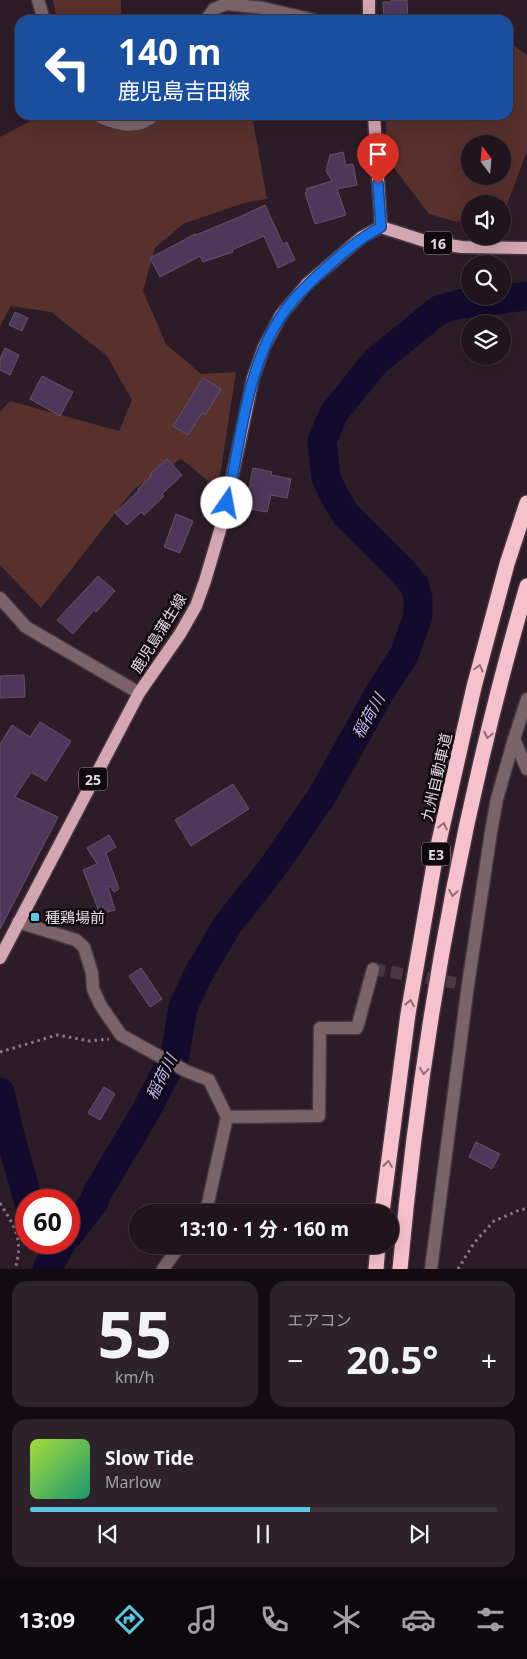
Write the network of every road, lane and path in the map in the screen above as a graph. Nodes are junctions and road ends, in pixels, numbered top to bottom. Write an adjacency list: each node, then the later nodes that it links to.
1 (38, 0): 3 (street)
2 (369, 0): 6 (main road)
3 (42, 15)
4 (210, 15): 5 (street)
5 (293, 15)
6 (369, 15)
7 (107, 120): 8 (street)
8 (148, 120)
9 (374, 120): 10 (main road)
10 (381, 227): 11 (main road, 16); 15 (main road, 鹿児島蒲生線 / 25)
11 (527, 248)
12 (527, 503): 27 (highway, 九州自動車道 / E3, one-way to 12)
13 (527, 586): 34 (highway, E3, one-way to 34)
14 (0, 598): 15 (street)
15 (139, 693): 19 (main road, 鹿児島蒲生線 / 25)
16 (527, 699): 17 (street)
17 (514, 739): 18 (street); 35 (street)
18 (527, 769)
19 (18, 922): 20 (main road, 鹿児島蒲生線 / 25); 22 (street)
20 (0, 958)
21 (373, 969): 24 (street)
22 (121, 1035): 23 (path); 24 (street)
23 (2, 1051)
24 (227, 1117): 26 (street)
25 (0, 1203): 31 (path)
26 (208, 1204)
27 (383, 1204)
28 (527, 1210): 36 (path)
29 (173, 1254): 32 (street)
30 (377, 1254): 33 (highway)
31 (15, 1269)
32 (162, 1269)
33 (376, 1269)
34 (400, 1269)
35 (431, 1269)
36 (458, 1269)

